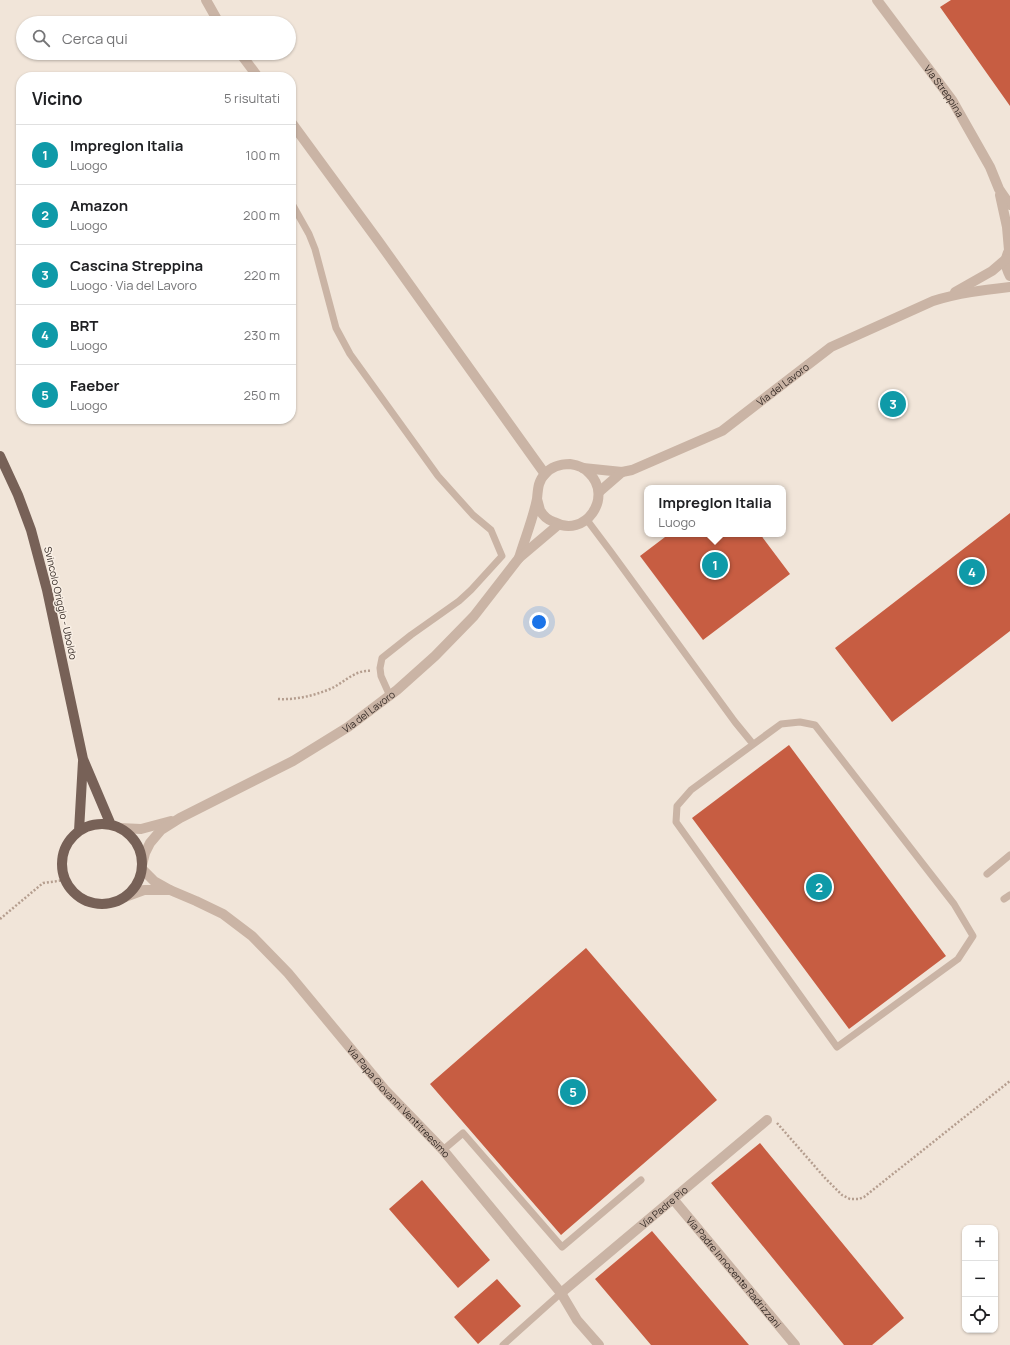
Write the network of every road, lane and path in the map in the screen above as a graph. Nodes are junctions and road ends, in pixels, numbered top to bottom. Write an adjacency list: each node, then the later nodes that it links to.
1 (206, 0): 3 (street)
2 (877, 0): 7 (street, Via Streppina)
3 (215, 16)
4 (245, 60): 5 (street)
5 (254, 72)
6 (296, 129): 17 (street)
7 (999, 189): 8 (street, Via Streppina); 10 (street, Via Streppina)
8 (1010, 205)
9 (296, 211): 22 (lane)
10 (1008, 253): 11 (street); 13 (street, Via del Lavoro)
11 (1010, 276)
12 (1010, 287): 13 (street, Via del Lavoro)
13 (944, 297): 16 (street, Via del Lavoro)
14 (0, 456): 28 (main road, Svincolo Origgio - Uboldo)
15 (583, 468): 16 (street, Via del Lavoro); 17 (street, Via del Lavoro); 18 (street)
16 (622, 472): 18 (street, Via del Lavoro)
17 (545, 474): 19 (street, Via del Lavoro)
18 (599, 492): 20 (street)
19 (537, 499): 21 (street); 23 (street, Via del Lavoro)
20 (586, 520): 21 (street); 27 (lane)
21 (558, 525): 23 (street, Via del Lavoro)
22 (502, 556): 23 (lane); 24 (lane)
23 (518, 560): 25 (street, Via del Lavoro)
24 (381, 676): 25 (lane); 26 (path)
25 (390, 696): 29 (street, Via del Lavoro)
26 (278, 699)
27 (753, 744): 27 (lane)
28 (83, 759): 30 (main road, Svincolo Origgio - Uboldo); 31 (main road, Svincolo Origgio - Uboldo)
29 (180, 818): 30 (street, Via del Lavoro); 33 (street, Via del Lavoro)
30 (115, 826): 31 (main road); 33 (main road)
31 (79, 831): 35 (main road)
32 (1010, 855): 34 (lane)
33 (142, 867): 36 (street, Via Papa Giovanni Ventitreesimo); 37 (main road)
34 (987, 874)
35 (65, 880): 37 (main road); 38 (path)
36 (170, 890): 37 (street, Via Papa Giovanni Ventitreesimo); 41 (street, Via Papa Giovanni Ventitreesimo)
37 (125, 897)
38 (0, 919)
39 (1010, 1081): 40 (path)
40 (768, 1120): 43 (street, Via Padre Pio)
41 (443, 1150): 42 (lane); 44 (street, Via Papa Giovanni Ventitreesimo)
42 (641, 1180)
43 (673, 1199): 44 (street, Via Padre Pio); 47 (street, Via Padre Innocente Radrizzani)
44 (561, 1293): 45 (lane); 46 (street, Via Papa Giovanni Ventitreesimo)
45 (503, 1345)
46 (599, 1345)
47 (795, 1345)

